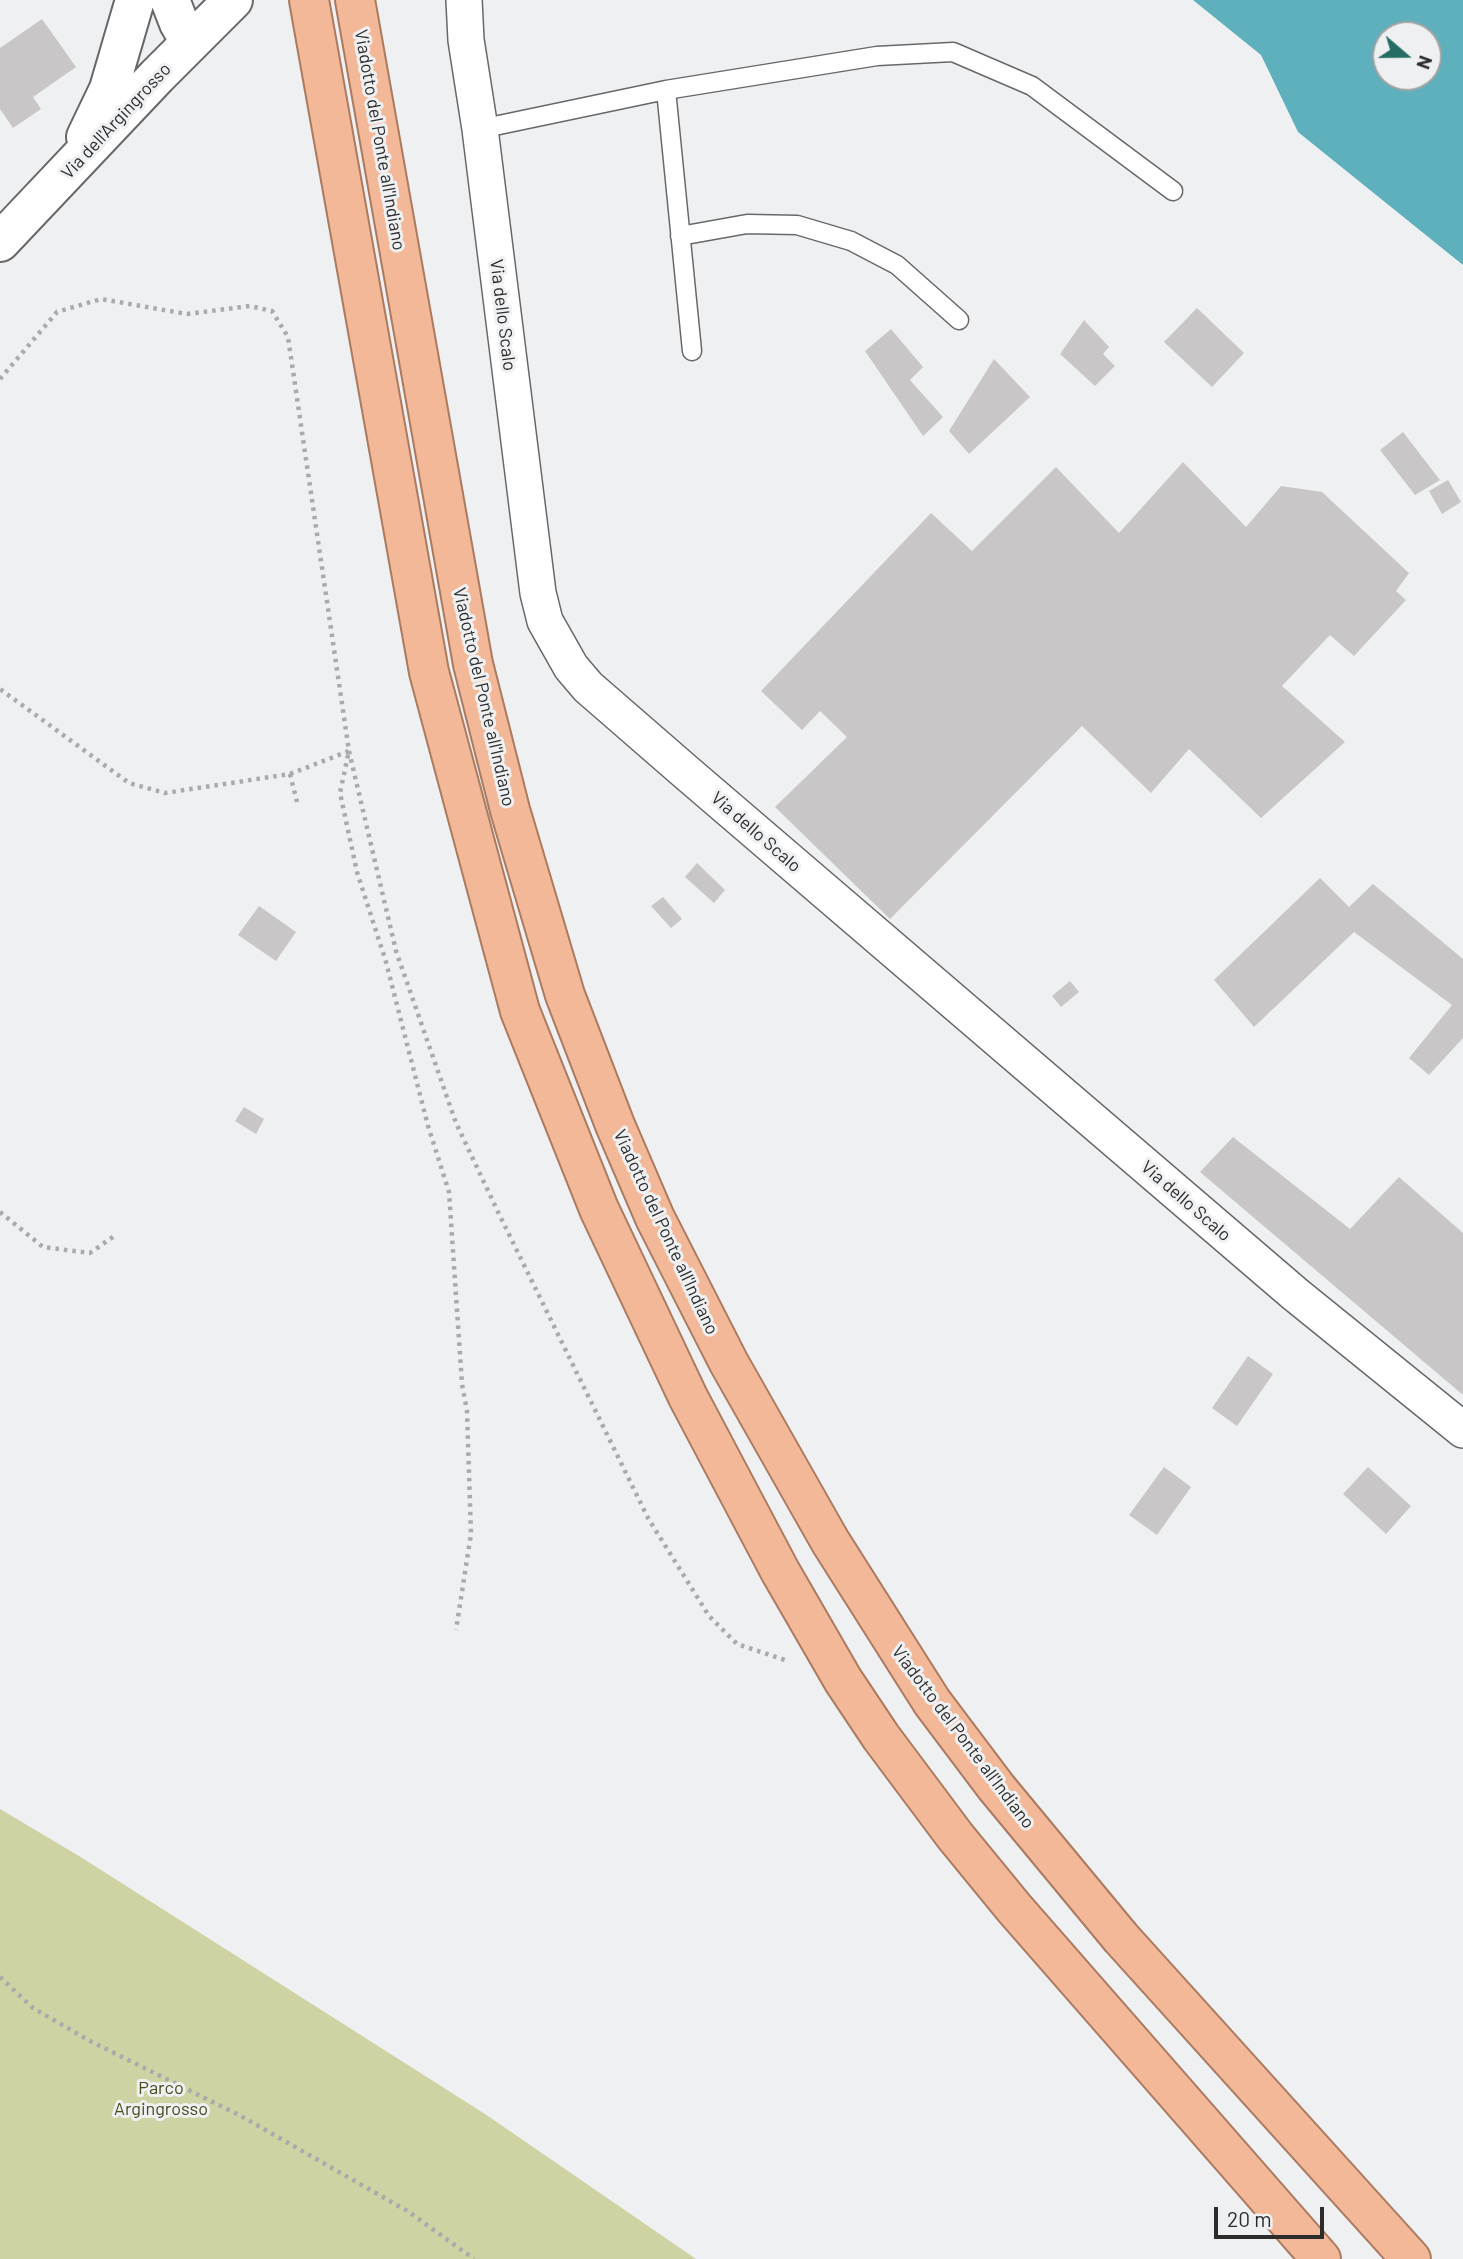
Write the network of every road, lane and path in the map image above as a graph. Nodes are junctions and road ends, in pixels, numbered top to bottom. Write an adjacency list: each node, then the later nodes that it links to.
1 (135, 0): 10 (street)
2 (170, 0): 7 (street)
3 (233, 0): 7 (street, Via dell'Argingrosso)
4 (309, 0): 28 (highway)
5 (355, 0): 29 (highway, Viadotto del Ponte all'Indiano)
6 (464, 0): 9 (street, Via dello Scalo)
7 (190, 43): 10 (street, Via dell'Argingrosso)
8 (666, 90): 9 (lane); 11 (lane); 12 (lane)
9 (480, 129): 23 (street, Via dello Scalo)
10 (68, 173): 13 (street, Via dell'Argingrosso)
11 (1173, 191)
12 (680, 236): 14 (lane); 15 (lane)
13 (0, 242)
14 (959, 320)
15 (692, 351)
16 (0, 379): 18 (path)
17 (0, 689): 19 (path)
18 (349, 751): 19 (path); 24 (path); 25 (path)
19 (290, 774): 20 (path)
20 (297, 802)
21 (0, 1212): 22 (path)
22 (117, 1234)
23 (1463, 1430)
24 (456, 1630)
25 (794, 1663)
26 (0, 1977): 27 (path)
27 (474, 2259)
28 (1321, 2259)
29 (1411, 2259)

